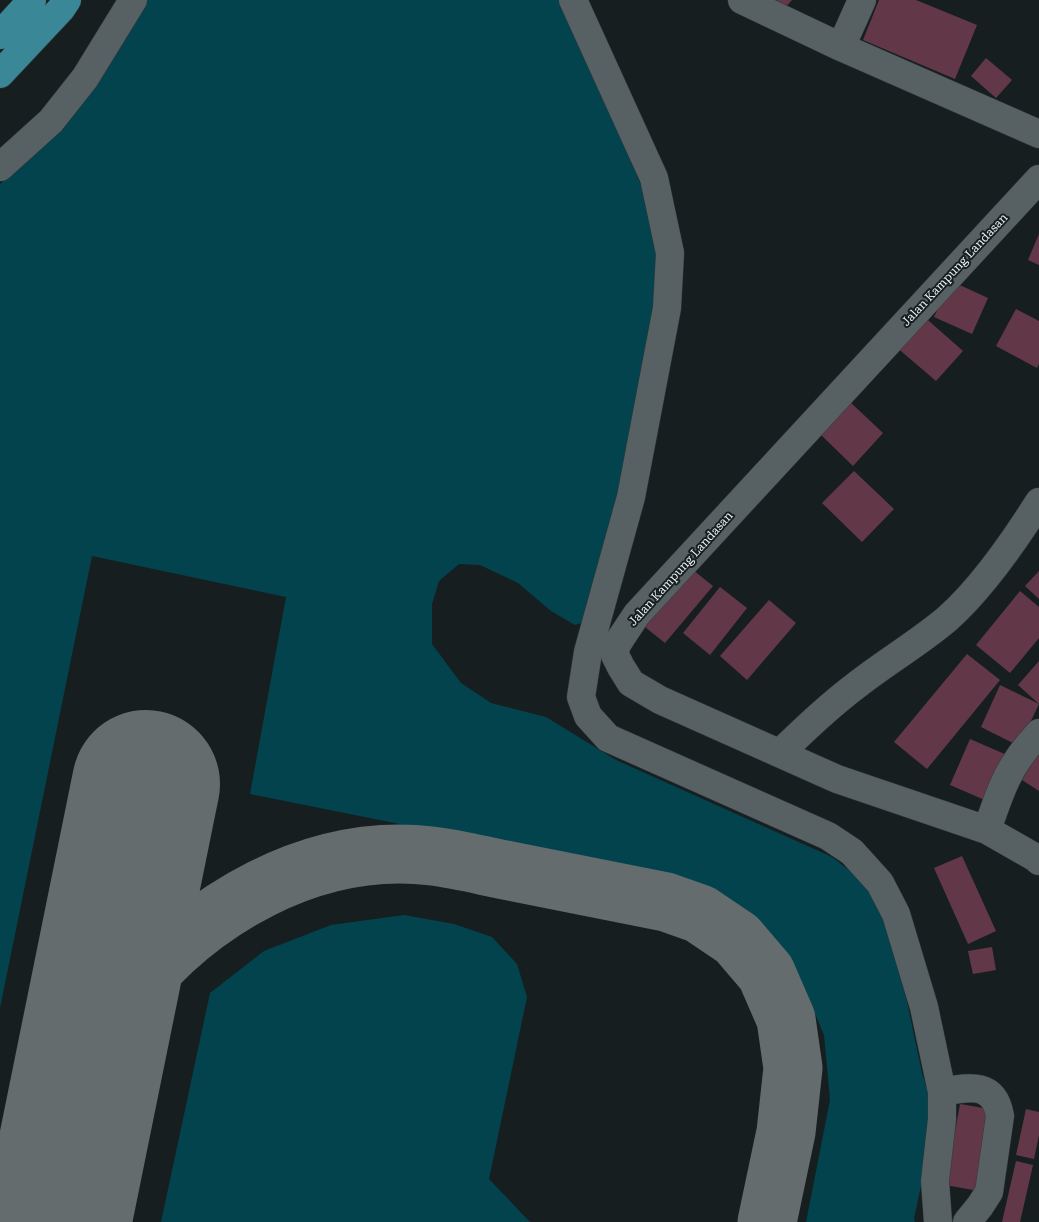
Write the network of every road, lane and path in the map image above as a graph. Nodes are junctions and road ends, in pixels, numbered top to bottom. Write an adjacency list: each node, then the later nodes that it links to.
1 (32, 0): 7 (main road)
2 (67, 0): 9 (main road)
3 (133, 0): 11 (street)
4 (574, 0): 18 (street)
5 (742, 0): 8 (street)
6 (862, 0): 8 (street)
7 (0, 35)
8 (841, 47): 10 (street)
9 (0, 74)
10 (1039, 134)
11 (0, 167)
12 (1039, 179): 15 (street, Jalan Kampung Landasan)
13 (1039, 502): 15 (street)
14 (1039, 733): 16 (street)
15 (781, 752): 16 (street, Jalan Kampung Landasan)
16 (987, 830): 17 (street, Jalan Kampung Landasan)
17 (1039, 861)
18 (942, 1092): 19 (street); 20 (street)
19 (938, 1222)
20 (968, 1222)

